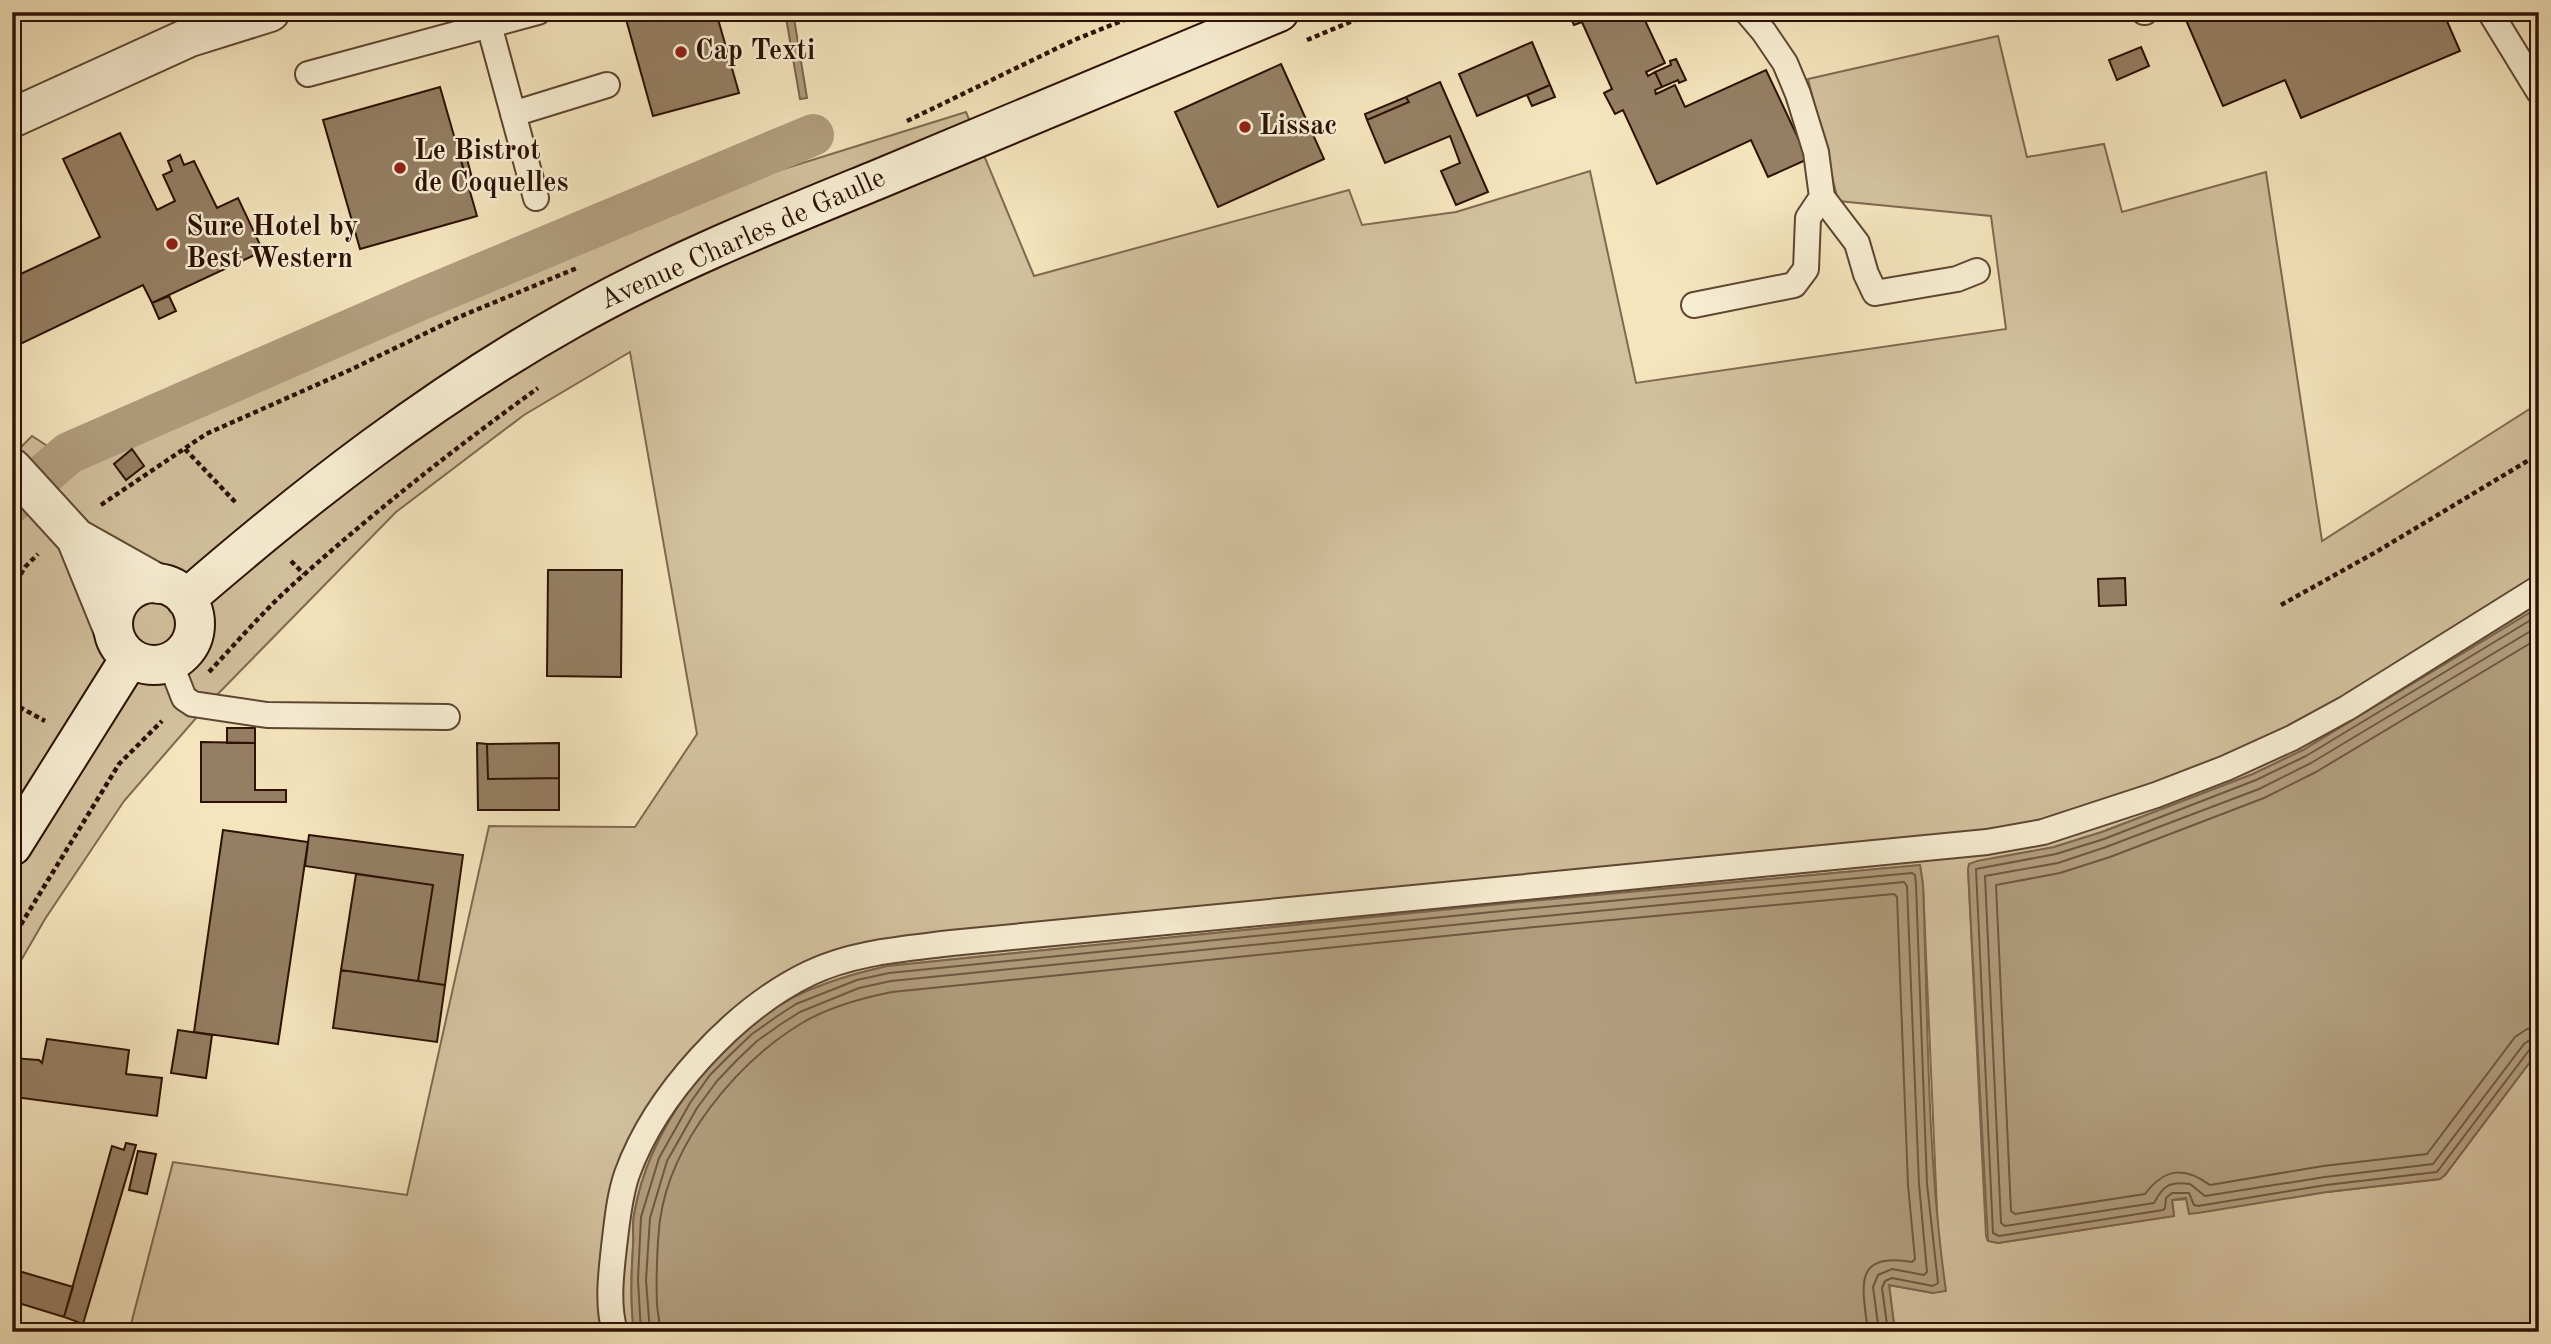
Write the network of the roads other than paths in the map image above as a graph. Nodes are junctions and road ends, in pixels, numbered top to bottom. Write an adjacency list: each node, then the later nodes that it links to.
1 (270, 12): 11 (main road)
2 (538, 12): 6 (lane)
3 (1279, 12): 19 (main road, Avenue Charles de Gaulle)
4 (1747, 12): 12 (lane)
5 (2490, 12): 9 (lane)
6 (485, 19): 7 (lane); 10 (lane)
7 (307, 74)
8 (607, 85): 10 (lane)
9 (2539, 92)
10 (513, 114): 13 (lane)
11 (12, 118)
12 (1822, 197): 14 (lane); 15 (lane)
13 (536, 198)
14 (1977, 271)
15 (1694, 305)
16 (12, 468): 17 (main road)
17 (64, 526): 19 (main road); 20 (main road)
18 (2539, 588): 24 (lane)
19 (172, 591): 20 (main road, Avenue Charles de Gaulle); 21 (main road)
20 (122, 644): 21 (main road); 23 (main road, Avenue Charles de Gaulle)
21 (170, 662): 22 (lane)
22 (447, 717)
23 (12, 846)
24 (615, 1332)

